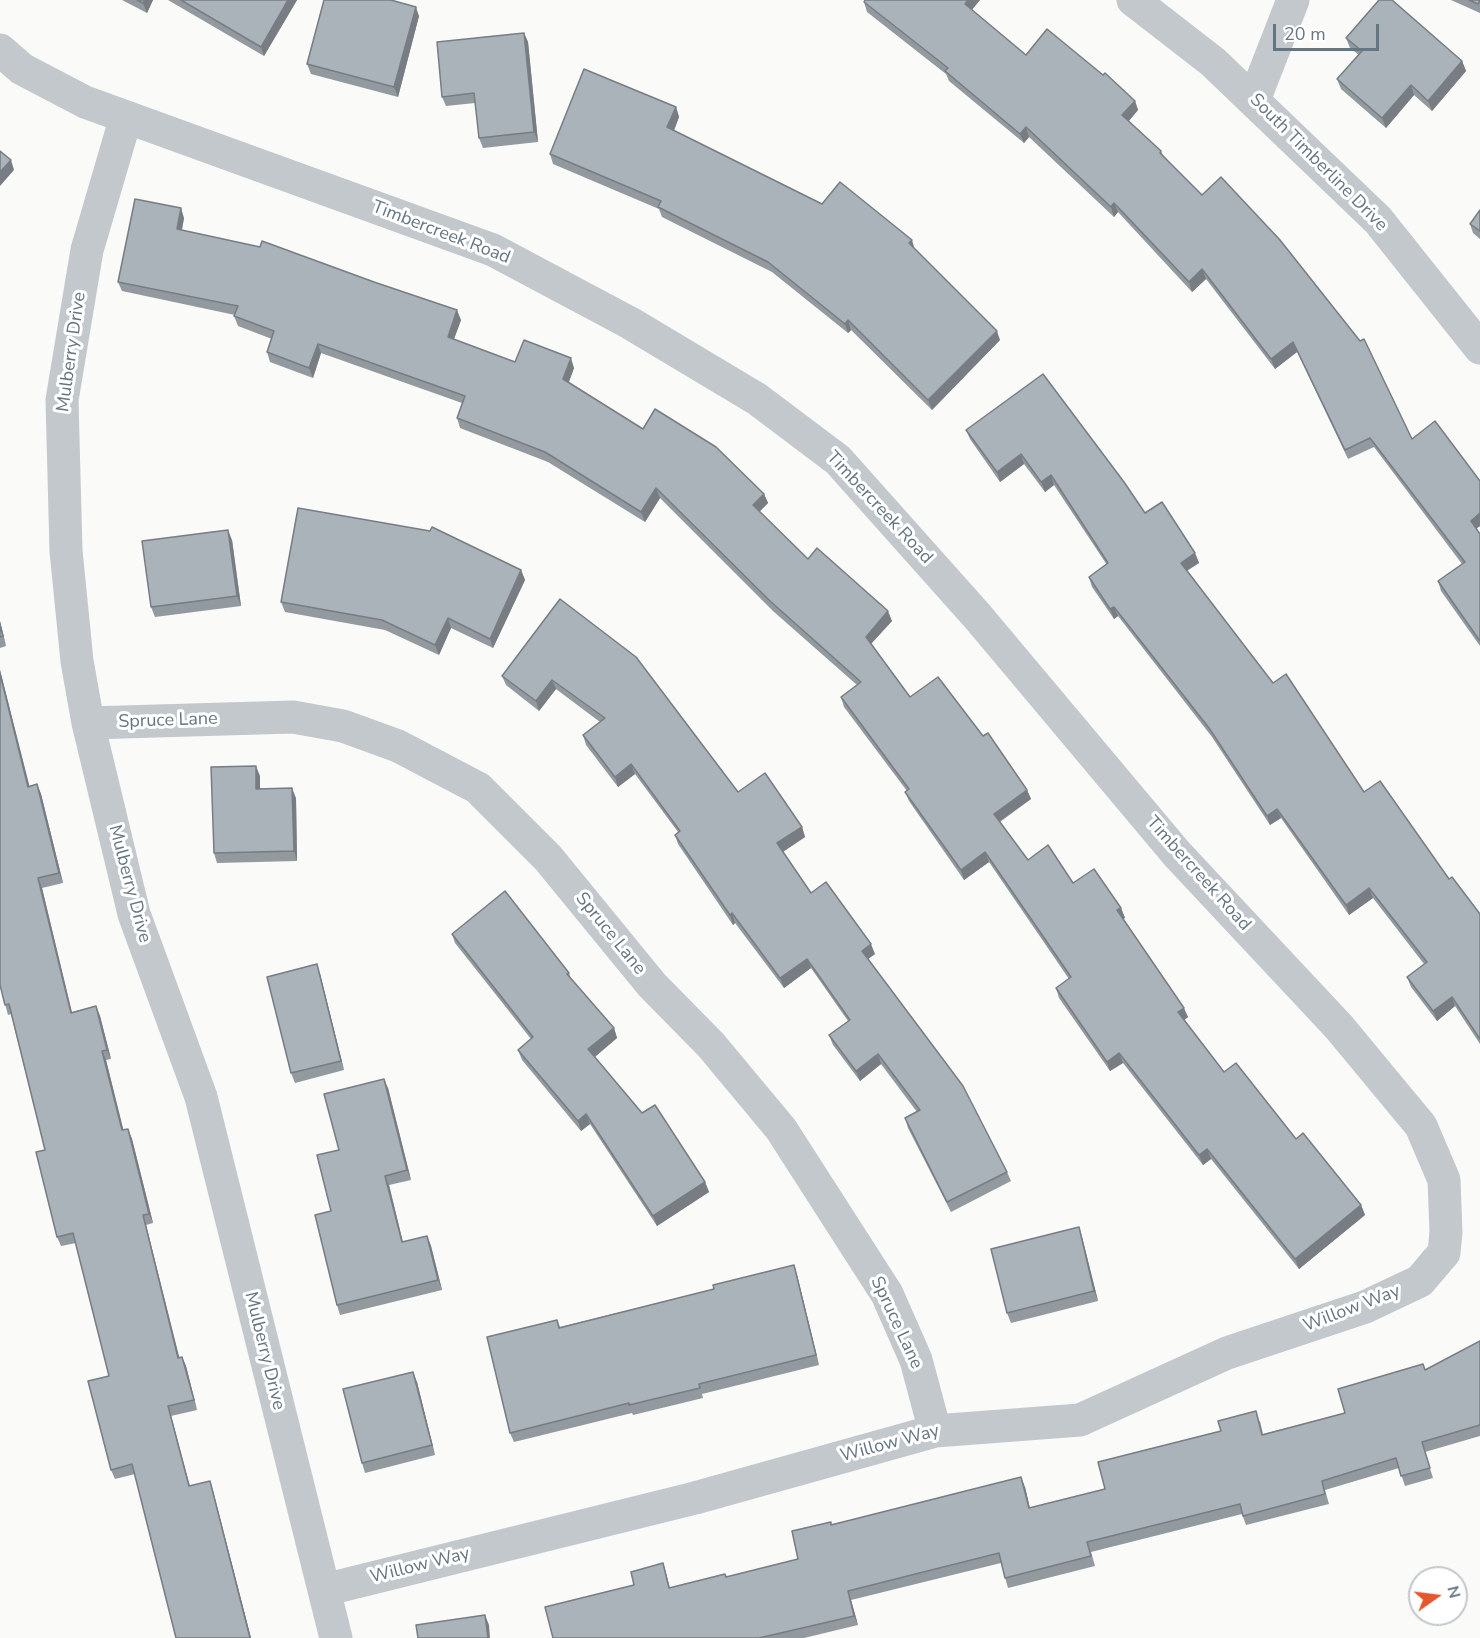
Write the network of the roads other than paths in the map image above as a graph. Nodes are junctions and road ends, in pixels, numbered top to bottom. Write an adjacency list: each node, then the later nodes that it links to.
1 (1133, 0): 4 (street, South Timberline Drive)
2 (1293, 0): 4 (street)
3 (0, 50): 5 (street, Timbercreek Road)
4 (1254, 100): 6 (street, South Timberline Drive)
5 (126, 117): 7 (street, Mulberry Drive); 8 (street, Timbercreek Road)
6 (1480, 348)
7 (88, 723): 9 (street, Spruce Lane); 10 (street, Mulberry Drive)
8 (1436, 1262): 9 (street, Willow Way)
9 (934, 1431): 10 (street, Willow Way)
10 (324, 1590): 11 (street, Mulberry Drive)
11 (336, 1638)

